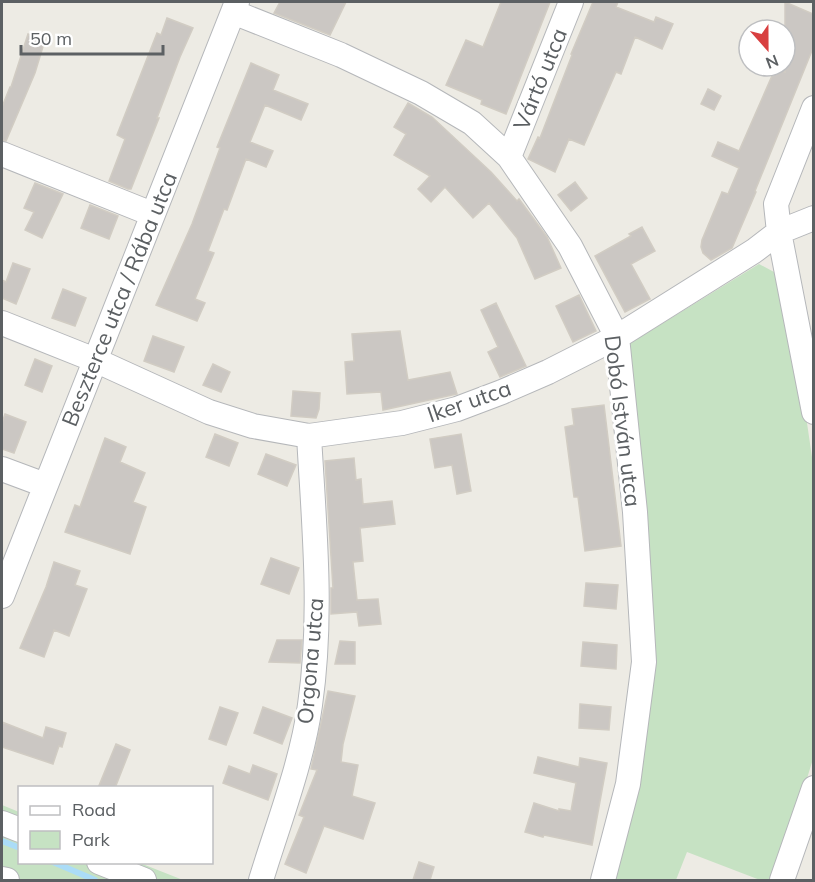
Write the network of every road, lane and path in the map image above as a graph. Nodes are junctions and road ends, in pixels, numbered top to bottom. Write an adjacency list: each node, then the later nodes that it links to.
1 (571, 2): 5 (street, Vártó utca)
2 (235, 7): 5 (street, Dobó István utca); 6 (street, Beszterce utca / Rába utca)
3 (813, 108): 8 (street)
4 (2, 154): 6 (street)
5 (509, 157): 10 (street, Dobó István utca)
6 (152, 213): 11 (street, Beszterce utca / Rába utca)
7 (813, 218): 8 (street, Iker utca)
8 (779, 232): 10 (street, Iker utca); 12 (street)
9 (2, 323): 11 (street, Iker utca)
10 (617, 337): 13 (street, Iker utca); 25 (street, Dobó István utca)
11 (95, 360): 13 (street, Iker utca); 15 (street, Beszterce utca / Rába utca)
12 (813, 412)
13 (309, 436): 24 (street, Orgona utca)
14 (2, 469): 15 (street)
15 (45, 485): 16 (street, Beszterce utca / Rába utca)
16 (2, 596)
17 (813, 788): 26 (street)
18 (2, 823): 19 (street)
19 (18, 829)
20 (104, 864): 23 (street)
21 (2, 879): 22 (street)
22 (7, 880)
23 (144, 880)
24 (261, 880)
25 (603, 880)
26 (782, 880)

